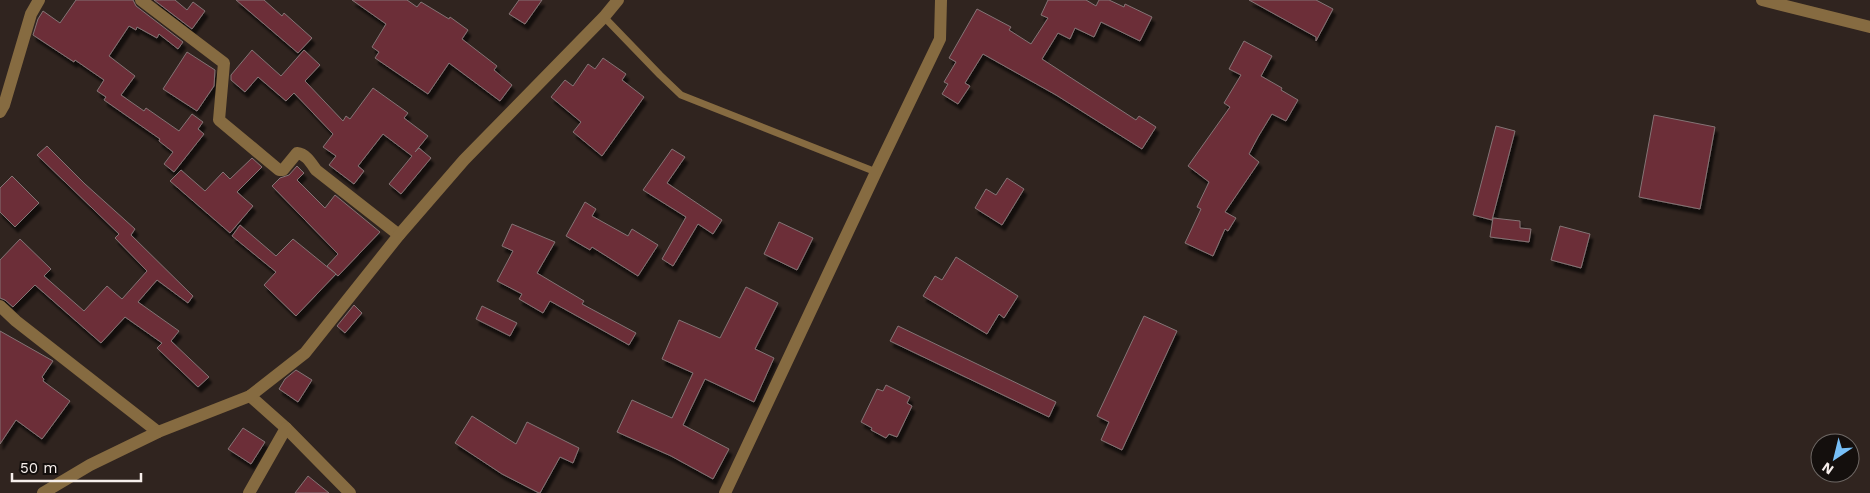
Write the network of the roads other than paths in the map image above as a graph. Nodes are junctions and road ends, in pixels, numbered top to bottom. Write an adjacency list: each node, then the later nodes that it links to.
1 (39, 0): 9 (street)
2 (141, 0): 11 (street)
3 (618, 0): 7 (street)
4 (940, 0): 10 (street)
5 (1762, 0): 6 (street)
6 (1805, 5): 8 (street)
7 (604, 17): 10 (lane); 11 (street)
8 (1870, 27)
9 (0, 112)
10 (876, 172): 19 (street)
11 (399, 235): 13 (street)
12 (0, 306): 15 (street)
13 (250, 396): 14 (street); 15 (street)
14 (286, 428): 17 (street); 18 (street)
15 (158, 432): 16 (street)
16 (43, 493)
17 (249, 493)
18 (350, 493)
19 (725, 493)

